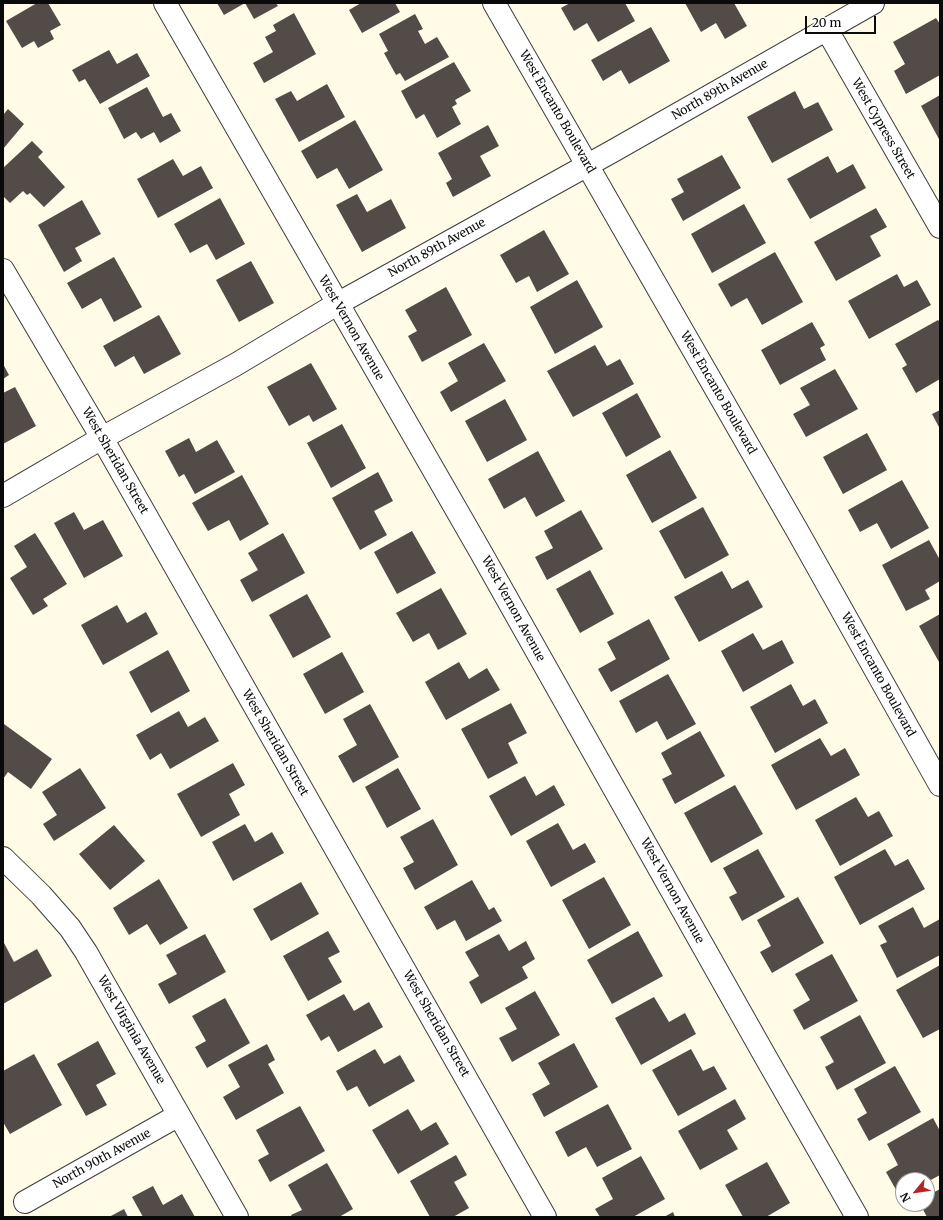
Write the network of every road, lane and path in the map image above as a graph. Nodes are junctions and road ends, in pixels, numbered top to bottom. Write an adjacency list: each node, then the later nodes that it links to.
1 (165, 3): 8 (street, West Vernon Avenue)
2 (494, 3): 5 (street, West Encanto Boulevard)
3 (873, 3): 4 (street, North 89th Avenue)
4 (827, 30): 5 (street, North 89th Avenue); 6 (street, West Cypress Street)
5 (587, 165): 8 (street, North 89th Avenue); 11 (street, West Encanto Boulevard)
6 (940, 227)
7 (3, 270): 9 (street, West Sheridan Street)
8 (337, 304): 9 (street, North 89th Avenue); 17 (street, West Vernon Avenue)
9 (102, 438): 10 (street, North 89th Avenue); 16 (street, West Sheridan Street)
10 (3, 496)
11 (940, 785)
12 (3, 858): 13 (street, West Virginia Avenue)
13 (179, 1115): 14 (street, North 90th Avenue); 15 (street, West Virginia Avenue)
14 (25, 1202)
15 (237, 1217)
16 (545, 1217)
17 (857, 1217)

